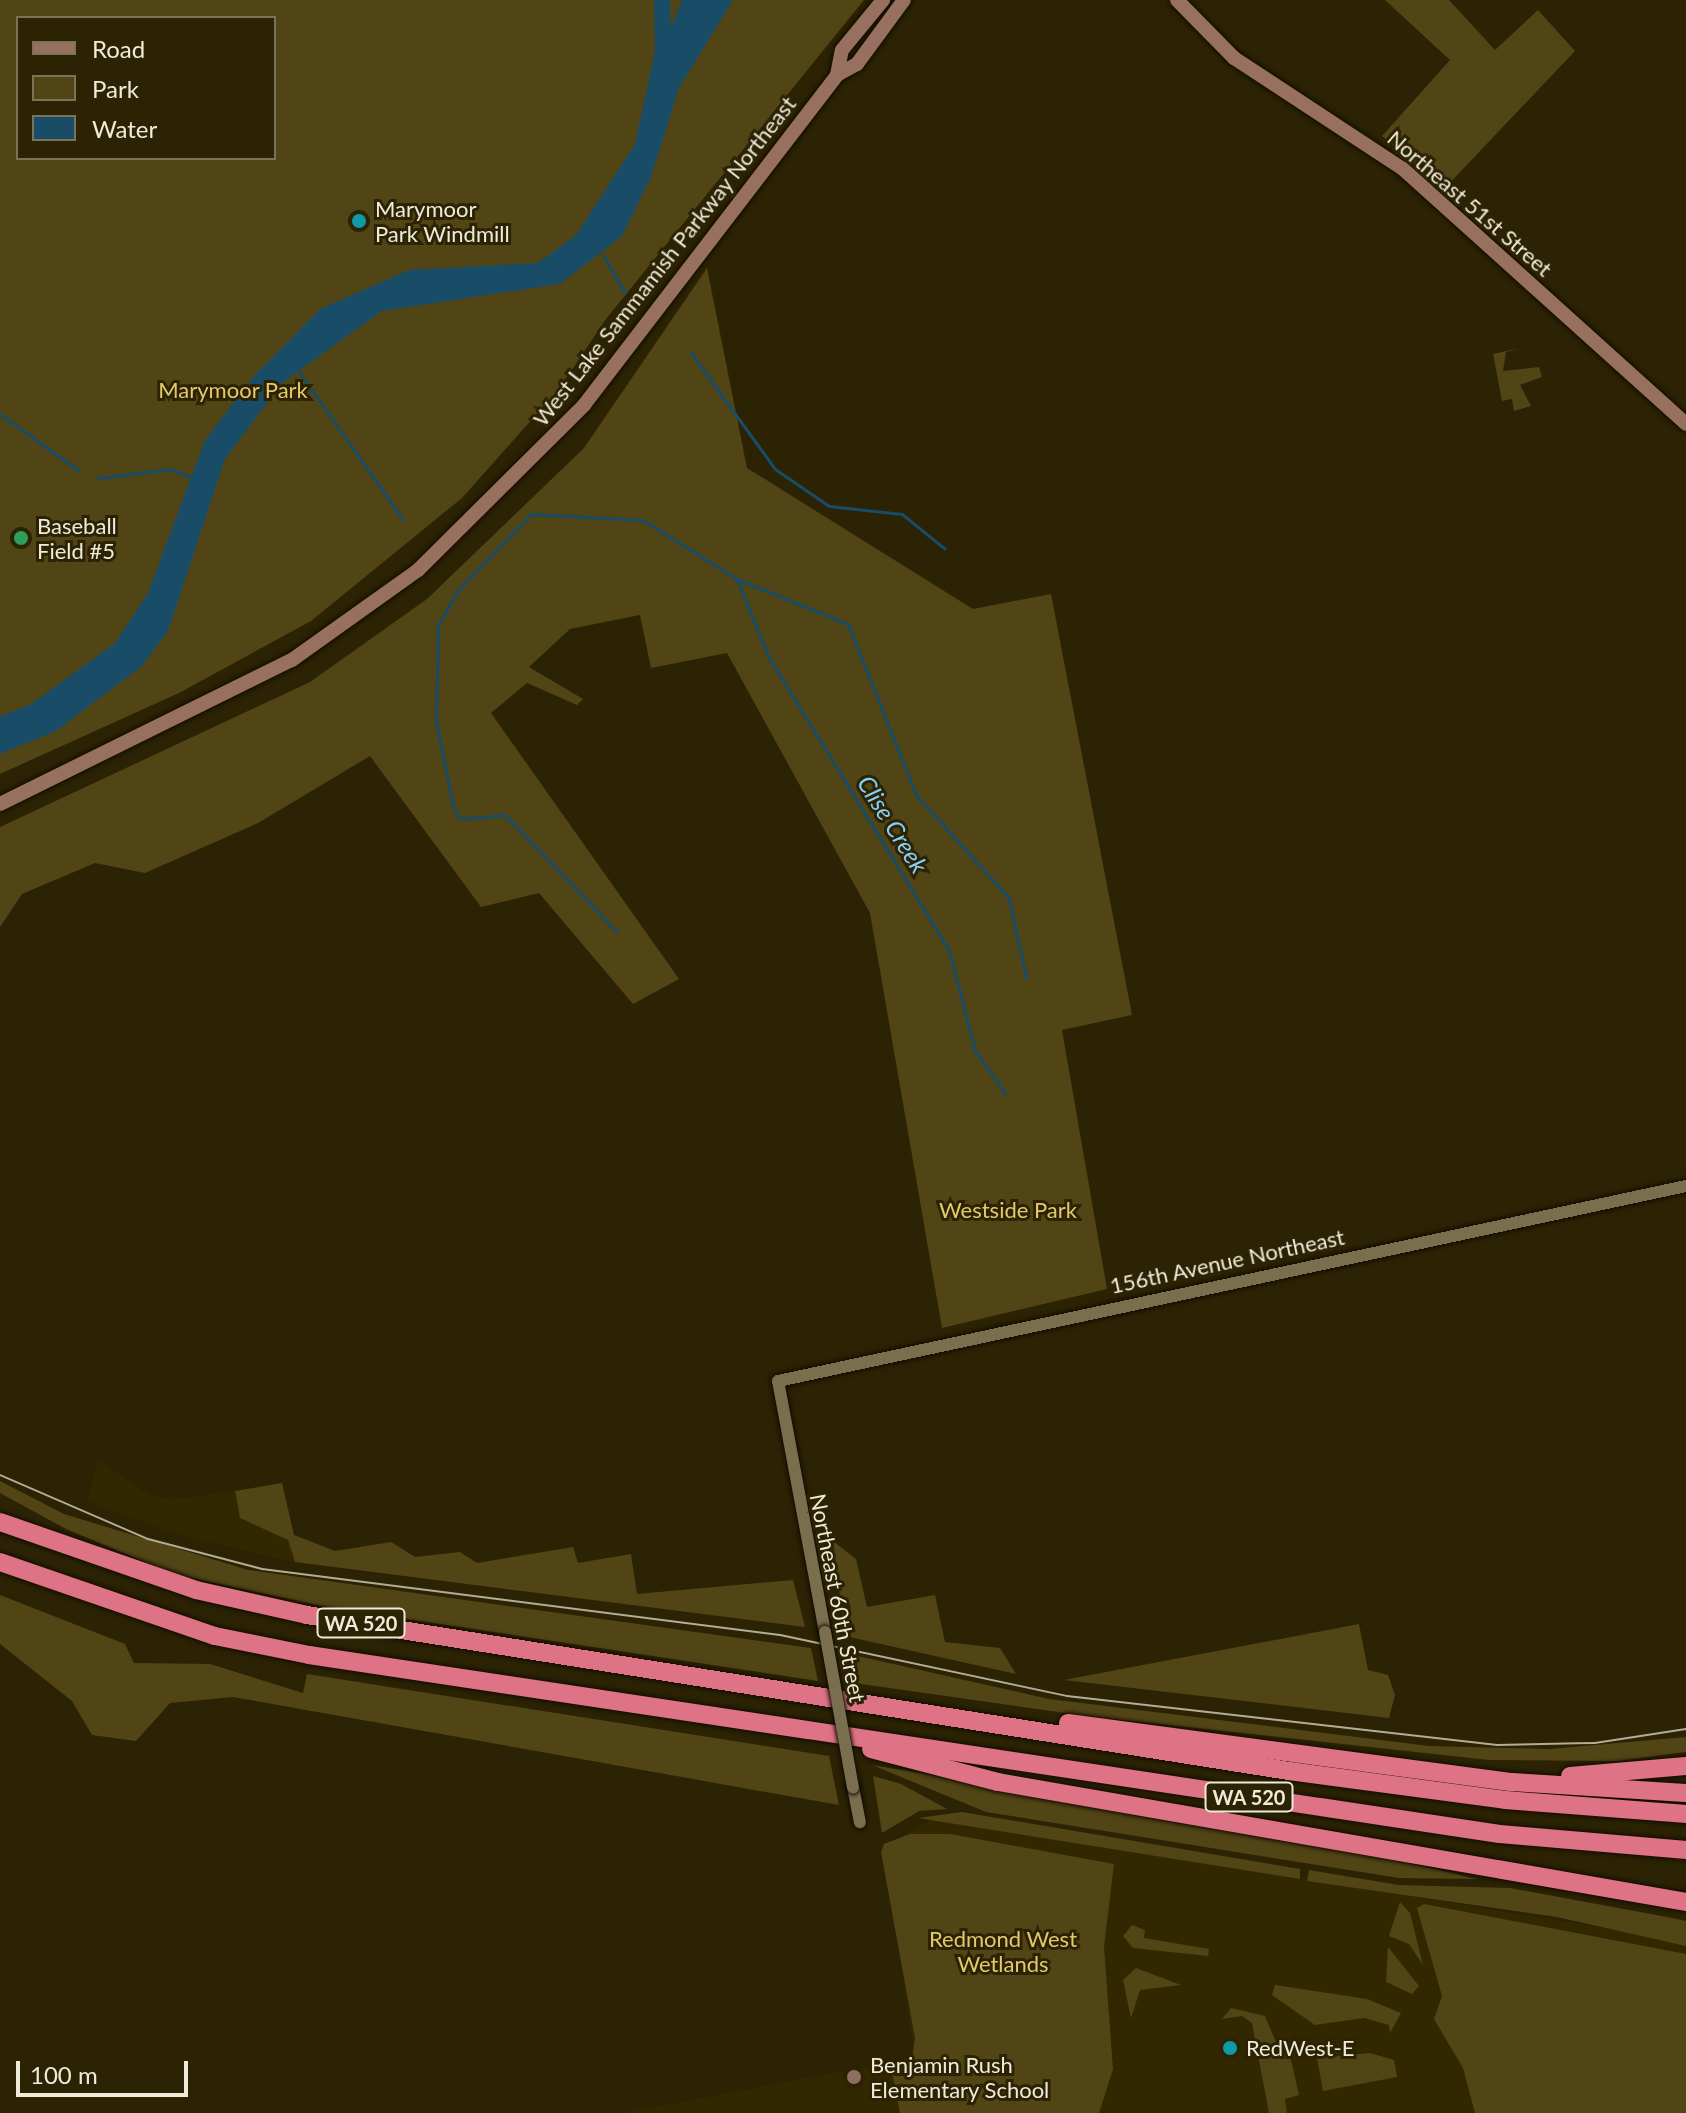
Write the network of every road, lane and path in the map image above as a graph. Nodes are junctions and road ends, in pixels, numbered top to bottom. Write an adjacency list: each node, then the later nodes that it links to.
1 (883, 0): 4 (main road, West Lake Sammamish Parkway Northeast)
2 (904, 0): 4 (main road, West Lake Sammamish Parkway Northeast)
3 (1177, 0): 5 (main road, Northeast 51st Street)
4 (837, 75): 6 (main road, West Lake Sammamish Parkway Northeast)
5 (1686, 424)
6 (0, 804)
7 (1686, 1186): 8 (street, 156th Avenue Northeast)
8 (778, 1381): 17 (street, Northeast 60th Street, bridge)
9 (0, 1522): 11 (highway, WA 520)
10 (0, 1562): 12 (highway, WA 520)
11 (863, 1700): 13 (highway); 16 (highway, WA 520)
12 (814, 1734): 18 (highway, WA 520); 19 (highway)
13 (1415, 1766): 14 (highway); 15 (highway)
14 (1686, 1766)
15 (1686, 1793)
16 (1686, 1814)
17 (860, 1822)
18 (1686, 1850)
19 (1686, 1902)

